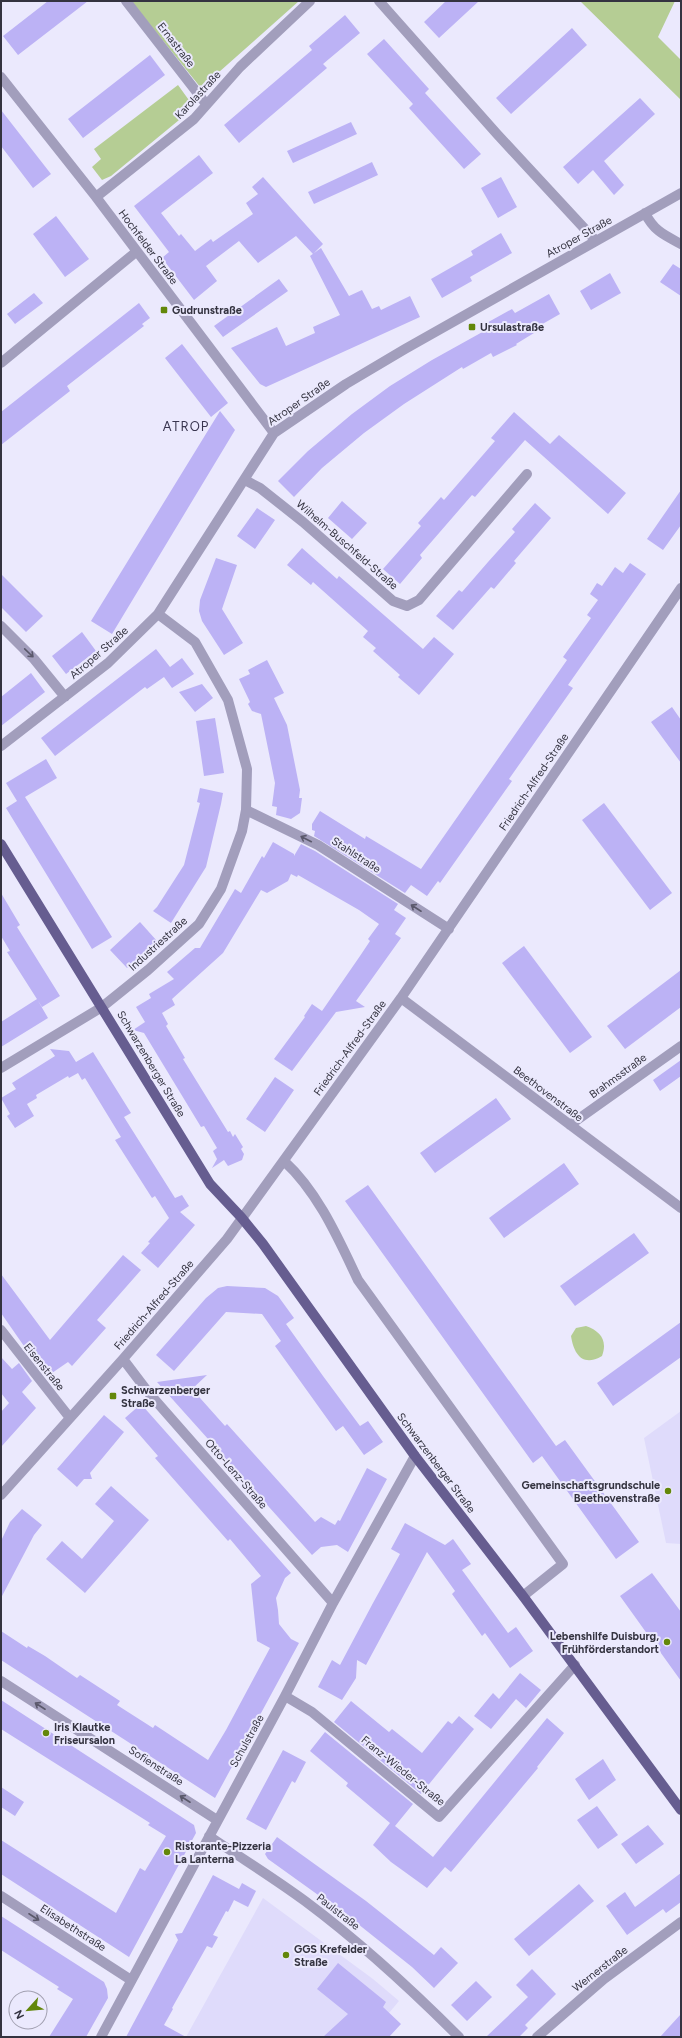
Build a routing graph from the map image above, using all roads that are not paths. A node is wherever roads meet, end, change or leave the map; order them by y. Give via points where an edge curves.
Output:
1 (126, 1) edge
2 (310, 1) edge
3 (379, 1) edge
4 (1, 77) edge
5 (206, 104) junction
6 (681, 194) edge
7 (96, 197) junction
8 (644, 213) junction
9 (596, 242) junction
10 (681, 244) edge
11 (136, 252) junction
12 (1, 363) edge
13 (274, 432) junction
14 (527, 474) dead end
15 (244, 480) junction
16 (681, 588) edge
17 (158, 614) junction
18 (1, 626) edge
19 (65, 697) junction
20 (1, 746) edge
21 (246, 810) junction
22 (1, 844) edge
23 (449, 929) junction
24 (401, 998) junction
25 (102, 1007) junction
26 (681, 1046) edge
27 (1, 1068) edge
28 (570, 1125) junction
29 (284, 1161) junction
30 (681, 1208) edge
31 (241, 1217) junction
32 (1, 1330) edge
33 (123, 1359) junction
34 (70, 1418) junction
35 (415, 1456) junction
36 (1, 1494) edge
37 (523, 1596) junction
38 (332, 1603) junction
39 (575, 1665) junction
40 (1, 1680) edge
41 (285, 1696) junction
42 (681, 1810) edge
43 (218, 1820) junction
44 (209, 1836) junction
45 (1, 1896) edge
46 (681, 1922) edge
47 (132, 1980) junction
48 (102, 2037) edge
49 (459, 2037) edge
50 (537, 2037) edge

1 - 5 street, Ernastraße
2 - 5 street, Karolastraße via 240,67
3 - 9 street
4 - 7 street, Hochfelder Straße
5 - 7 street, Karolastraße via 194,119
6 - 8 street, Atroper Straße
7 - 11 street, Hochfelder Straße
8 - 9 street, Atroper Straße
8 - 10 street via 658,232
9 - 13 street, Atroper Straße via 405,348
11 - 12 street
11 - 13 street, Hochfelder Straße
13 - 15 street, Atroper Straße
14 - 15 street, Wilhelm-Buschfeld-Straße via 419,600 407,606 393,601 303,522 260,488
15 - 17 street, Atroper Straße
16 - 23 street, Friedrich-Alfred-Straße
17 - 19 street, Atroper Straße via 108,663
17 - 21 street, Industriestraße via 195,642 228,700 247,769
18 -> 19 street via 34,659
19 - 20 street, Atroper Straße
23 -> 21 street, Stahlstraße via 318,845
21 - 25 street, Industriestraße via 242,831 221,889 199,924
22 - 25 main road, Schwarzenberger Straße
23 - 24 street, Friedrich-Alfred-Straße
24 - 28 street, Beethovenstraße
24 - 29 street, Friedrich-Alfred-Straße
25 - 27 street, Industriestraße
25 - 31 main road, Schwarzenberger Straße via 210,1184
26 - 28 street, Brahmsstraße
28 - 30 street, Beethovenstraße
29 - 31 street, Friedrich-Alfred-Straße
29 - 37 street via 296,1172 317,1202 358,1280 563,1564
31 - 33 street, Friedrich-Alfred-Straße via 216,1252
31 - 35 main road, Schwarzenberger Straße
32 - 34 street, Eisenstraße
33 - 34 street, Friedrich-Alfred-Straße
33 - 38 street, Otto-Lenz-Straße via 148,1392
34 - 36 street, Friedrich-Alfred-Straße
35 - 37 main road, Schwarzenberger Straße
35 - 38 street, Schulstraße
37 - 39 main road, Schwarzenberger Straße
38 - 41 street, Schulstraße
39 - 41 street, Franz-Wieder-Straße via 440,1817 312,1712
39 - 42 main road, Schwarzenberger Straße
43 -> 40 street, Sofienstraße
41 - 43 street, Schulstraße
43 - 44 street, Schulstraße
44 - 47 street, Schulstraße
44 - 49 street, Paulstraße via 304,1901 356,1941 404,1982
45 -> 47 street, Elisabethstraße
46 - 50 street, Wernerstraße via 604,1979
47 - 48 street, Schulstraße

